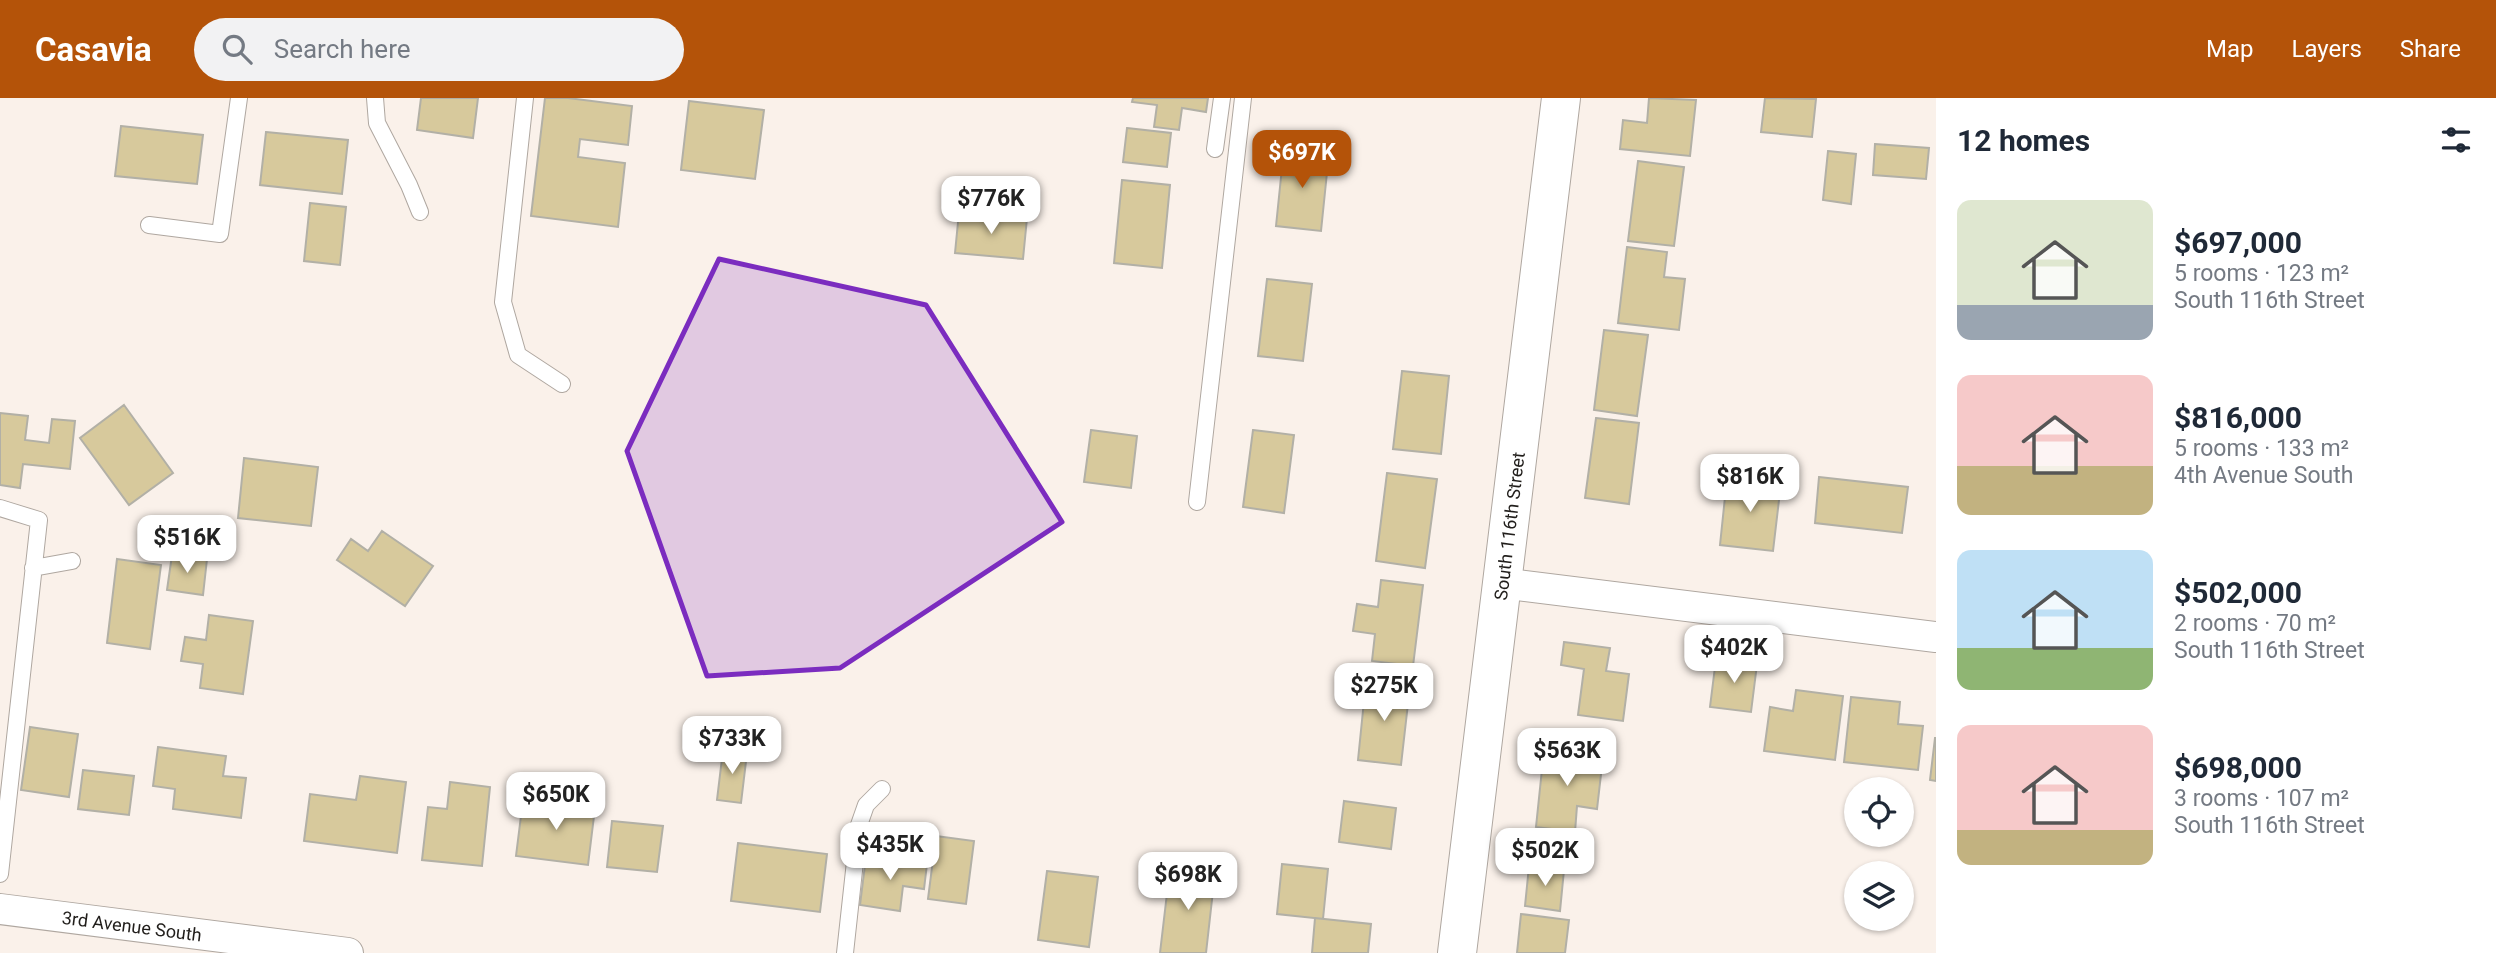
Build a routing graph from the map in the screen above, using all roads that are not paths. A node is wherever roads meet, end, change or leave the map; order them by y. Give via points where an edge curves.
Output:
1 (239, 98) edge
2 (375, 98) edge
3 (524, 98) edge
4 (1222, 98) edge
5 (1243, 98) edge
6 (1561, 98) edge
7 (1216, 149) dead end
8 (420, 212) dead end
9 (149, 225) dead end
10 (562, 384) dead end
11 (1197, 502) dead end
12 (0, 508) edge
13 (72, 561) dead end
14 (33, 568) junction
15 (1501, 583) junction
16 (1936, 637) edge
17 (882, 789) dead end
18 (0, 874) edge
19 (0, 909) edge
20 (348, 953) edge
21 (845, 953) edge
22 (1457, 953) edge

1 - 9 lane via 220,234
2 - 8 lane via 377,123
3 - 10 lane via 503,302 518,355
4 - 7 lane
5 - 11 lane
6 - 15 street, South 116th Street
12 - 14 lane via 39,520
13 - 14 lane
14 - 18 lane
15 - 16 street
15 - 22 street, South 116th Street
17 - 21 lane via 866,805 859,825
19 - 20 street, 3rd Avenue South

